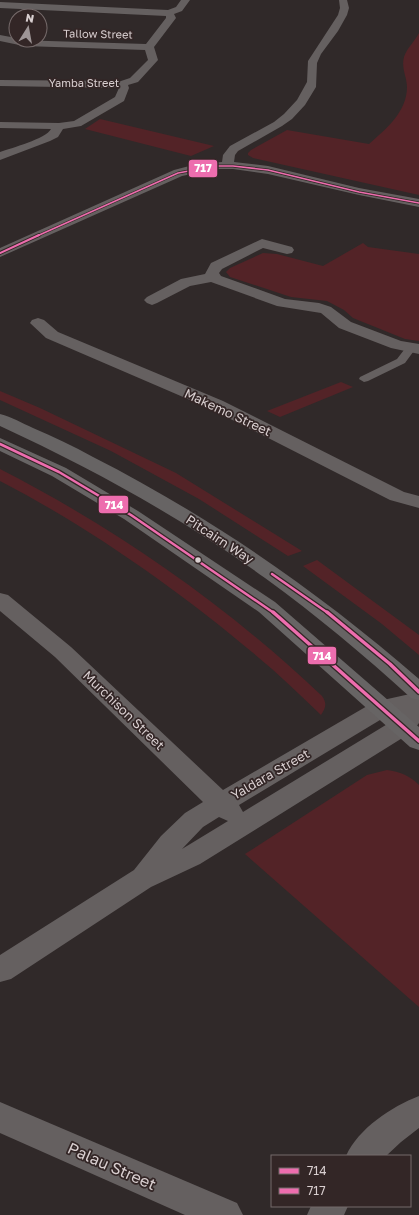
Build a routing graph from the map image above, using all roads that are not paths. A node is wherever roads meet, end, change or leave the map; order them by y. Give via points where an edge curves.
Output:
1 (186, 0) edge
2 (343, 0) edge
3 (6, 3) edge
4 (169, 13) junction
5 (48, 44) edge
6 (149, 46) junction
7 (0, 83) edge
8 (122, 84) junction
9 (0, 125) edge
10 (59, 126) junction
11 (0, 156) edge
12 (228, 164) junction
13 (419, 203) edge
14 (275, 235) dead end
15 (262, 243) junction
16 (287, 250) dead end
17 (0, 253) edge
18 (214, 277) junction
19 (152, 300) dead end
20 (38, 322) dead end
21 (415, 348) edge
22 (364, 379) dead end
23 (0, 419) edge
24 (0, 444) edge
25 (419, 502) edge
26 (0, 600) edge
27 (419, 692) edge
28 (419, 700) edge
29 (383, 708) junction
30 (414, 725) edge
31 (221, 803) junction
32 (243, 824) junction
33 (141, 879) junction
34 (0, 970) edge
35 (419, 1111) edge
36 (0, 1117) edge
37 (364, 1155) edge
38 (225, 1215) edge

1 - 4 street via 179,9
2 - 12 street via 343,14 312,62 312,84 300,102 285,119 236,147 228,156
3 - 4 street
4 - 6 street via 171,18
5 - 6 street, Tallow Street
6 - 8 street, Yamba Street via 153,60 134,80
7 - 8 street, Yamba Street
8 - 10 street via 122,96 117,101 78,124
9 - 10 street
10 - 11 street via 54,135
12 - 13 street via 250,166
12 - 17 street via 198,167 178,173
14 - 15 street
15 - 16 street
15 - 18 street via 216,266 212,271
18 - 19 street via 186,282
18 - 21 street via 282,303 326,310 345,324 389,342
20 - 25 street, Makemo Street via 52,335 217,405 397,496
21 - 22 lane via 401,361
23 - 27 main road, Pitcairn Way via 156,498 220,538 328,613 390,664
24 - 29 main road via 59,472 196,558 266,607
26 - 31 street, Murchison Street via 63,652
28 - 29 street, Yaldara Street
29 - 30 main road
29 - 31 street, Yaldara Street
30 - 32 street, Yaldara Street
31 - 32 street, Murchison Street
31 - 33 street, Yaldara Street via 194,820 171,842
32 - 33 street, Yaldara Street via 190,856
33 - 34 street, Yaldara Street
35 - 37 street via 406,1117 385,1133
36 - 38 street, Palau Street

